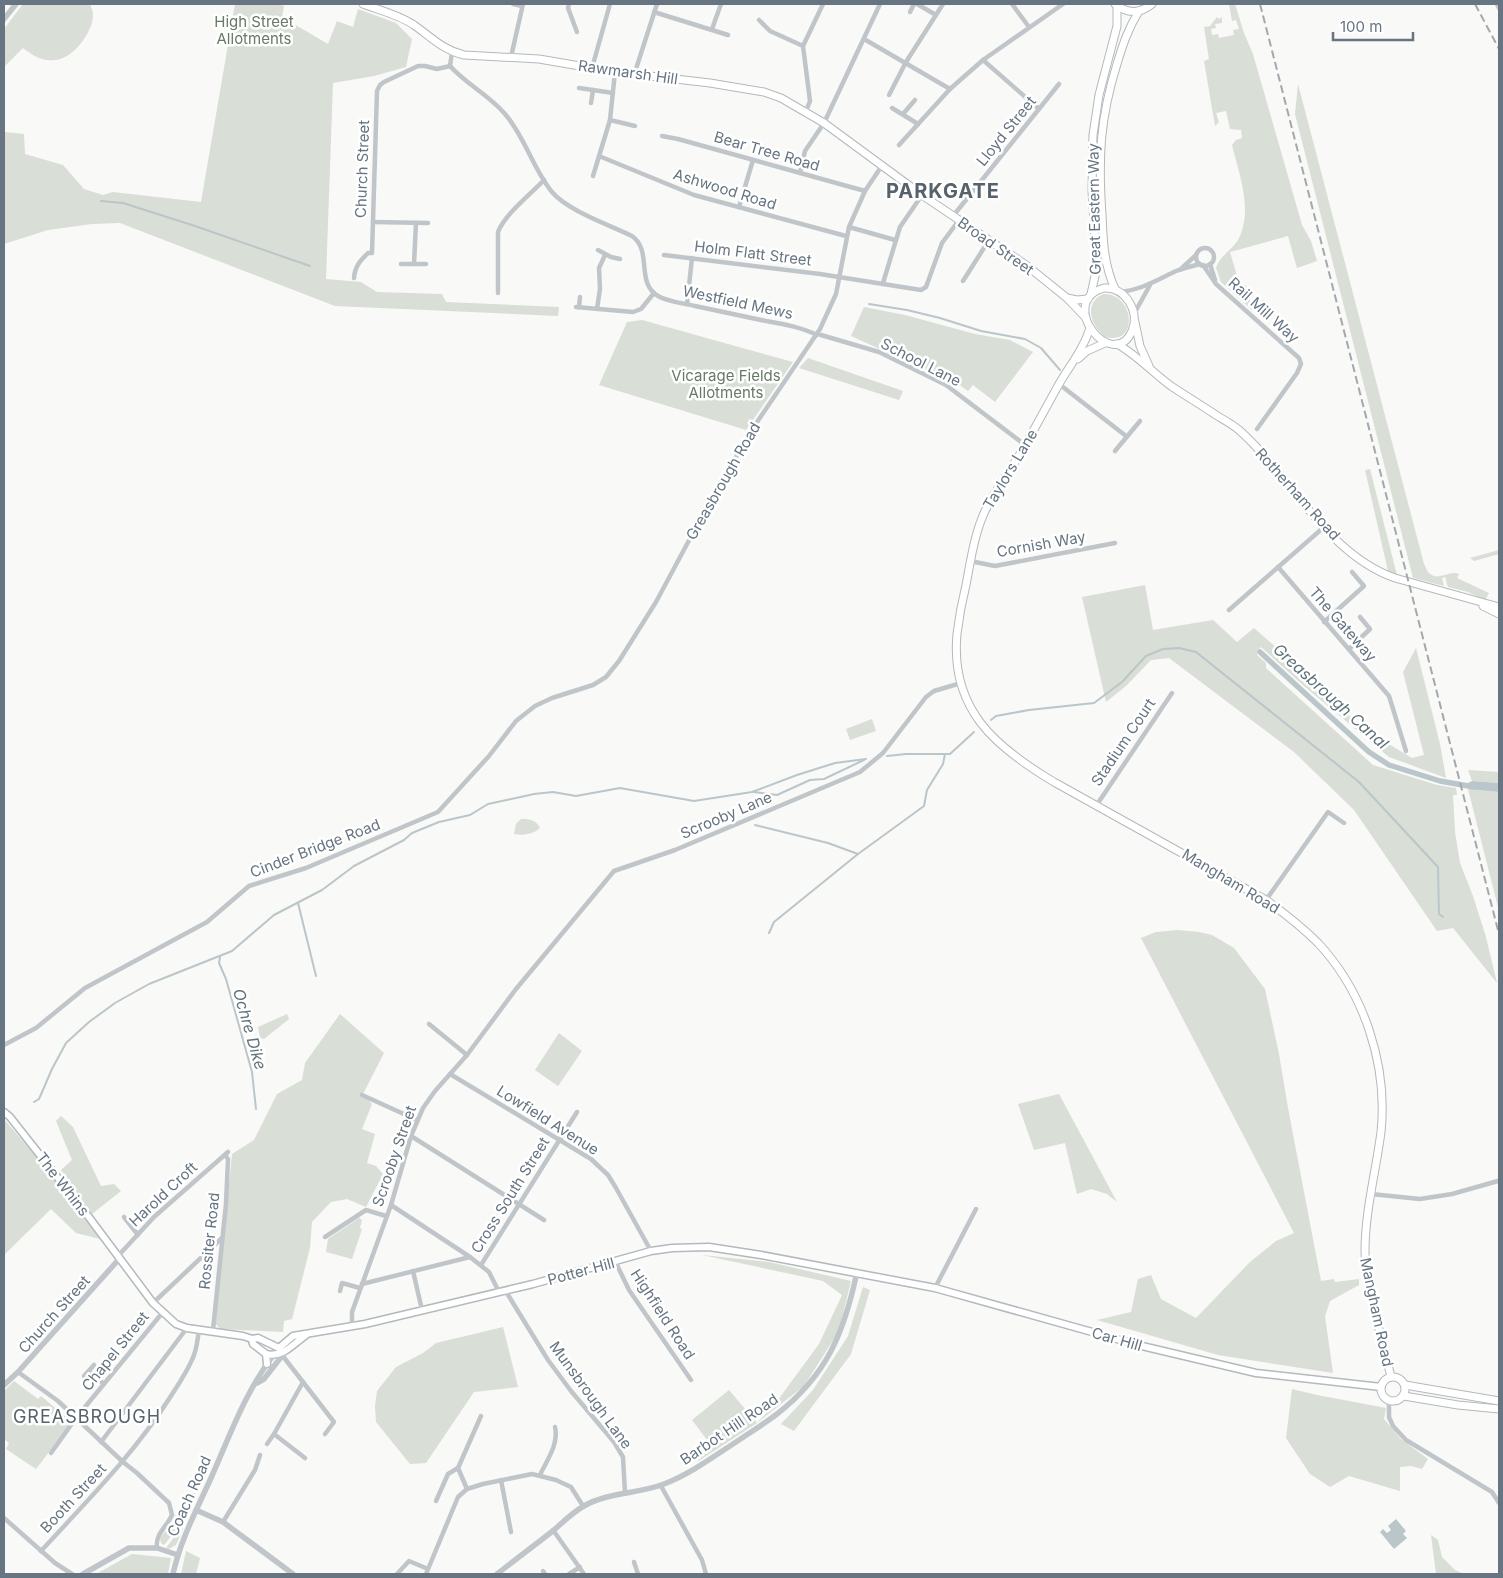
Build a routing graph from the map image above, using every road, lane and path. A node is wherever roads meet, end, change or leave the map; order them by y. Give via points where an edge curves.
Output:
1 (16, 4) edge
2 (363, 4) edge
3 (513, 4) edge
4 (569, 4) edge
5 (610, 4) edge
6 (657, 4) edge
7 (721, 4) edge
8 (823, 4) edge
9 (915, 4) edge
10 (943, 4) edge
11 (1012, 4) edge
12 (1063, 4) edge
13 (1152, 4) edge
14 (1497, 4) edge
15 (522, 5) edge
16 (1116, 5) edge
17 (879, 6) edge
18 (1499, 8) edge
19 (1138, 11) junction
20 (654, 12) junction
21 (910, 12) dead end
22 (936, 15) junction
23 (4, 19) edge
24 (759, 20) dead end
25 (1029, 27) junction
26 (712, 30) junction
27 (576, 32) dead end
28 (728, 35) dead end
29 (864, 39) junction
30 (803, 46) junction
31 (452, 52) junction
32 (511, 57) junction
33 (983, 60) junction
34 (906, 62) junction
35 (450, 66) junction
36 (592, 68) junction
37 (615, 72) junction
38 (634, 74) junction
39 (1059, 84) dead end
40 (579, 88) dead end
41 (950, 89) junction
42 (593, 90) junction
43 (613, 93) junction
44 (889, 95) dead end
45 (915, 100) dead end
46 (591, 103) dead end
47 (892, 108) dead end
48 (1039, 109) junction
49 (803, 110) junction
50 (903, 114) junction
51 (632, 119) dead end
52 (610, 120) junction
53 (824, 123) junction
54 (918, 124) junction
55 (628, 125) junction
56 (635, 126) dead end
57 (662, 136) dead end
58 (899, 145) dead end
59 (599, 156) junction
60 (753, 160) junction
61 (883, 166) junction
62 (800, 173) junction
63 (593, 176) dead end
64 (544, 180) junction
65 (865, 191) junction
66 (922, 195) junction
67 (739, 207) junction
68 (956, 218) junction
69 (372, 222) junction
70 (416, 223) junction
71 (428, 223) dead end
72 (849, 227) junction
73 (846, 236) junction
74 (895, 240) junction
75 (989, 240) junction
76 (598, 250) dead end
77 (605, 254) junction
78 (664, 255) dead end
79 (1196, 256) junction
80 (692, 258) junction
81 (620, 259) dead end
82 (401, 264) dead end
83 (414, 264) junction
84 (426, 264) dead end
85 (1210, 264) junction
86 (1201, 265) junction
87 (1179, 270) junction
88 (839, 276) junction
89 (354, 278) dead end
90 (963, 280) dead end
91 (883, 283) junction
92 (1216, 284) junction
93 (1150, 285) junction
94 (924, 289) joint
95 (1117, 290) junction
96 (498, 293) dead end
97 (654, 293) junction
98 (1090, 296) junction
99 (580, 297) dead end
100 (1067, 298) junction
101 (688, 304) junction
102 (597, 309) junction
103 (1135, 317) junction
104 (1086, 318) junction
105 (1090, 328) junction
106 (819, 335) junction
107 (1106, 343) junction
108 (1117, 344) junction
109 (1075, 360) junction
110 (1150, 369) junction
111 (1059, 384) junction
112 (1140, 421) dead end
113 (1257, 430) dead end
114 (1126, 436) junction
115 (1025, 445) junction
116 (1115, 452) dead end
117 (1324, 526) junction
118 (1115, 543) dead end
119 (970, 560) junction
120 (1278, 567) junction
121 (1352, 572) dead end
122 (1457, 594) junction
123 (1499, 607) edge
124 (1229, 610) dead end
125 (1499, 614) edge
126 (960, 615) joint
127 (1360, 616) dead end
128 (1324, 622) junction
129 (1348, 650) junction
130 (619, 662) joint
131 (961, 683) junction
132 (1172, 693) dead end
133 (1406, 751) dead end
134 (1096, 806) junction
135 (1344, 823) dead end
136 (1266, 900) junction
137 (516, 989) joint
138 (429, 1024) dead end
139 (4, 1045) edge
140 (467, 1055) junction
141 (450, 1074) junction
142 (362, 1095) dead end
143 (4, 1112) edge
144 (578, 1112) dead end
145 (417, 1120) junction
146 (411, 1136) junction
147 (560, 1140) junction
148 (226, 1153) joint
149 (1498, 1182) dead end
150 (1371, 1194) junction
151 (391, 1204) junction
152 (520, 1204) junction
153 (976, 1209) dead end
154 (386, 1216) junction
155 (124, 1217) dead end
156 (544, 1220) dead end
157 (138, 1235) junction
158 (325, 1237) dead end
159 (222, 1238) junction
160 (651, 1251) junction
161 (470, 1256) junction
162 (119, 1257) junction
163 (615, 1261) junction
164 (480, 1265) junction
165 (413, 1271) junction
166 (857, 1272) junction
167 (361, 1286) junction
168 (935, 1288) junction
169 (340, 1291) dead end
170 (502, 1291) junction
171 (154, 1303) junction
172 (422, 1310) junction
173 (163, 1312) junction
174 (352, 1326) junction
175 (186, 1328) junction
176 (199, 1329) junction
177 (212, 1330) junction
178 (252, 1339) junction
179 (277, 1354) junction
180 (94, 1364) dead end
181 (267, 1364) joint
182 (89, 1370) junction
183 (18, 1372) junction
184 (84, 1376) dead end
185 (1391, 1377) junction
186 (691, 1380) dead end
187 (303, 1382) junction
188 (257, 1383) junction
189 (104, 1384) junction
190 (4, 1385) edge
191 (1405, 1385) junction
192 (1381, 1387) junction
193 (1404, 1396) junction
194 (1389, 1401) junction
195 (1499, 1401) edge
196 (1499, 1409) edge
197 (481, 1416) dead end
198 (76, 1418) junction
199 (555, 1427) dead end
200 (274, 1434) junction
201 (325, 1434) dead end
202 (101, 1442) junction
203 (267, 1444) dead end
204 (51, 1453) dead end
205 (260, 1455) dead end
206 (305, 1458) dead end
207 (123, 1462) junction
208 (458, 1468) junction
209 (540, 1476) junction
210 (501, 1480) junction
211 (661, 1486) junction
212 (467, 1489) junction
213 (625, 1493) junction
214 (436, 1501) dead end
215 (1499, 1503) edge
216 (583, 1506) junction
217 (196, 1510) junction
218 (4, 1518) edge
219 (223, 1522) junction
220 (554, 1530) junction
221 (511, 1532) dead end
222 (157, 1548) junction
223 (41, 1551) junction
224 (178, 1554) junction
225 (634, 1562) dead end
226 (580, 1567) junction
227 (427, 1572) edge
228 (72, 1574) edge
229 (83, 1574) edge
230 (172, 1574) edge
231 (293, 1574) edge
232 (397, 1574) edge
233 (497, 1574) edge
234 (569, 1574) edge
235 (584, 1574) edge
236 (638, 1574) edge
237 (706, 1574) edge

1 - 23 street
2 - 31 main road via 412,24 439,46
3 - 15 street
4 - 27 street
5 - 36 street
6 - 20 street
7 - 26 street
8 - 30 street
9 - 21 street
9 - 22 street
10 - 22 street
11 - 25 street
12 - 25 street
13 - 19 main road
14 - 18 street
15 - 32 street
16 - 19 main road via 1124,10
16 - 98 main road, Great Eastern Way via 1117,26 1099,95 1093,135 1092,191 1097,267
17 - 29 street
19 - 95 main road, Great Eastern Way via 1127,30 1108,93 1101,134 1104,253 1109,277
20 - 26 street
20 - 38 street
22 - 34 street
24 - 30 street via 770,31
25 - 33 street
26 - 28 street
29 - 34 street
29 - 53 street
30 - 49 street via 810,101
31 - 32 main road, Rawmarsh Hill
31 - 35 street
32 - 36 main road, Rawmarsh Hill
33 - 41 street
33 - 48 street
34 - 41 street
34 - 44 street
35 - 64 street via 505,114
35 - 69 street, Church Street via 438,69 418,66 380,85 377,91
36 - 37 main road, Rawmarsh Hill
37 - 38 main road, Rawmarsh Hill
37 - 43 street
38 - 49 main road, Rawmarsh Hill via 764,92
39 - 48 street, Lloyd Street
40 - 42 street
41 - 54 street
42 - 43 street
42 - 46 street
43 - 52 street
45 - 50 street
47 - 50 street
48 - 68 street, Lloyd Street
49 - 53 main road, Broad Street
50 - 54 street
51 - 55 street
52 - 55 street
52 - 59 street
53 - 61 main road, Broad Street
53 - 62 street via 807,148
54 - 58 street
55 - 56 street
57 - 60 street, Bear Tree Road
59 - 63 street
59 - 67 street, Ashwood Road via 679,190
60 - 62 street, Bear Tree Road
60 - 67 street
61 - 65 street, Greasbrough Road
61 - 66 main road, Broad Street
62 - 65 street, Bear Tree Road
64 - 96 street via 500,227
64 - 97 street via 560,201 638,241 646,280
65 - 72 street, Greasbrough Road
66 - 68 main road, Broad Street
66 - 74 street
67 - 73 street, Ashwood Road
68 - 75 main road, Broad Street
68 - 94 street, Lloyd Street
69 - 70 street
69 - 89 street, Church Street via 372,253 359,262
70 - 71 street
70 - 83 street
72 - 73 street, Greasbrough Road
72 - 74 street
73 - 88 street, Greasbrough Road
74 - 91 street
75 - 90 street
75 - 100 main road, Broad Street
76 - 77 street
77 - 81 street
77 - 102 street via 599,268
78 - 80 street, Holm Flatt Street
79 - 85 street via 1201,249 1209,249 1214,256
79 - 86 street
79 - 87 street
80 - 88 street, Holm Flatt Street
80 - 101 street
82 - 83 street
83 - 84 street
85 - 86 street
85 - 92 street, Rail Mill Way
86 - 87 street
86 - 92 street, Rail Mill Way
87 - 93 street
88 - 91 street, Holm Flatt Street
88 - 106 street, Greasbrough Road via 832,305
91 - 94 street, Holm Flatt Street
92 - 113 street, Rail Mill Way via 1299,358 1301,364
93 - 95 street via 1132,291
93 - 103 street
95 - 98 main road via 1104,288
95 - 103 main road via 1127,299
97 - 101 street, Westfield Mews via 661,298
97 - 102 street via 638,311 626,313
98 - 100 main road via 1077,300
98 - 104 main road
99 - 102 street via 578,307
100 - 104 main road, Broad Street
101 - 106 street, Westfield Mews
103 - 108 main road via 1130,335
103 - 110 main road, Rotherham Road via 1140,346
104 - 105 main road
105 - 107 main road
105 - 109 main road, Taylors Lane
106 - 115 street, School Lane via 879,352 946,385
106 - 130 street, Greasbrough Road via 751,431
107 - 108 main road
107 - 109 main road, Taylors Lane
108 - 110 main road, Rotherham Road
109 - 111 main road, Taylors Lane
110 - 117 main road, Rotherham Road via 1238,429
111 - 114 street
111 - 115 main road, Taylors Lane
112 - 114 street
114 - 116 street
115 - 119 main road, Taylors Lane via 988,505
117 - 120 street
117 - 122 main road, Rotherham Road via 1352,553 1381,572
118 - 119 street, Cornish Way via 996,566
119 - 126 main road, Taylors Lane
120 - 124 street
120 - 128 street, The Gateway
121 - 128 street via 1364,586
122 - 123 main road, Rotherham Road
122 - 125 main road, Rotherham Road
126 - 131 main road, Mangham Road via 957,657
127 - 129 street via 1370,629
128 - 129 street, The Gateway
129 - 133 street, The Gateway via 1389,696
130 - 139 street, Cinder Bridge Road via 606,677 593,685 552,698 516,721 438,812 306,868 249,886 206,922 85,988 36,1028
131 - 134 main road, Mangham Road via 969,705 994,739 1030,768
131 - 137 street, Scrooby Lane via 934,691 926,697 887,748 860,772 675,850 614,871
132 - 134 street, Stadium Court
134 - 136 main road, Mangham Road
135 - 136 street via 1328,812
136 - 150 main road, Mangham Road via 1302,928 1334,963 1357,1000 1372,1036 1380,1076 1382,1112
137 - 140 street, Scrooby Street
138 - 140 street
140 - 141 street, Scrooby Street
141 - 145 street, Scrooby Street via 429,1098
141 - 147 street, Lowfield Avenue
142 - 145 street
143 - 162 main road, The Whins
144 - 147 street, Cross South Street
145 - 146 street, Scrooby Street
146 - 151 street, Scrooby Street
146 - 152 street
147 - 152 street, Cross South Street
147 - 160 street, Lowfield Avenue via 591,1159 608,1175
148 - 157 street, Harold Croft
148 - 159 street, Rossiter Road
149 - 150 street via 1420,1199
150 - 185 main road, Mangham Road via 1364,1252 1366,1273
151 - 154 street, Scrooby Street
151 - 161 street, Munsbrough Lane
152 - 156 street
152 - 164 street, Cross South Street
153 - 168 street
154 - 158 street via 366,1210
154 - 167 street, Scrooby Street
155 - 157 street
157 - 162 street, Harold Croft
159 - 171 street
159 - 177 street, Rossiter Road
160 - 163 main road, Potter Hill
160 - 166 main road, Potter Hill via 709,1248
161 - 164 street, Munsbrough Lane
161 - 165 street
162 - 171 main road, The Whins
162 - 183 street, Church Street
163 - 170 main road, Potter Hill
163 - 186 street, Highfield Road via 629,1290
164 - 170 street, Munsbrough Lane via 490,1272
165 - 167 street
165 - 172 street
166 - 168 main road, Car Hill
166 - 211 street, Barbot Hill Road via 842,1330 808,1386 774,1416 708,1461
167 - 169 street via 342,1283
167 - 174 street, Scrooby Street via 352,1312
168 - 192 main road, Car Hill via 1208,1363 1256,1373
170 - 172 main road, Potter Hill
170 - 213 street, Munsbrough Lane via 575,1397 614,1442 623,1457
171 - 173 main road, The Whins
172 - 174 main road, Potter Hill
173 - 175 main road, The Whins
173 - 189 street, Chapel Street
174 - 179 main road, Potter Hill via 294,1336
175 - 176 main road
175 - 202 street
176 - 177 main road
176 - 207 street, Booth Street via 194,1355 184,1375
177 - 178 main road
178 - 179 main road via 258,1338
178 - 179 main road via 253,1344
179 - 181 main road
179 - 187 street
179 - 188 street, Coach Road via 264,1379
180 - 182 street
181 - 188 street, Coach Road
182 - 184 street
182 - 189 street
183 - 190 street, Church Street
183 - 198 street
185 - 191 main road via 1399,1378
185 - 192 main road via 1384,1380
187 - 200 street
187 - 201 street via 334,1422
188 - 217 street, Coach Road via 239,1413
189 - 198 street, Chapel Street
191 - 193 main road
191 - 195 main road
192 - 194 main road via 1381,1394
193 - 194 main road via 1397,1401
193 - 196 main road
194 - 215 street via 1389,1417 1406,1440 1492,1492
197 - 208 street
198 - 202 street
198 - 204 street, Chapel Street
199 - 209 street via 555,1444
200 - 203 street
200 - 206 street
202 - 207 street
205 - 219 street
207 - 222 street via 169,1503 172,1516 159,1533
207 - 223 street, Booth Street
208 - 212 street
208 - 214 street via 448,1474
209 - 210 street via 532,1474
209 - 216 street via 571,1487
210 - 212 street
210 - 221 street
211 - 213 street, Barbot Hill Road
211 - 237 street via 702,1560
212 - 227 street via 458,1498
213 - 216 street, Barbot Hill Road
216 - 220 street, Barbot Hill Road
217 - 219 street
217 - 224 street, Coach Road
218 - 223 street
219 - 231 street
220 - 226 street
220 - 233 street, Barbot Hill Road
222 - 224 street, Coach Road
222 - 229 street, Coach Road via 129,1548
223 - 228 street
224 - 230 street
225 - 236 street
226 - 234 street
226 - 235 street
227 - 232 street via 409,1561

